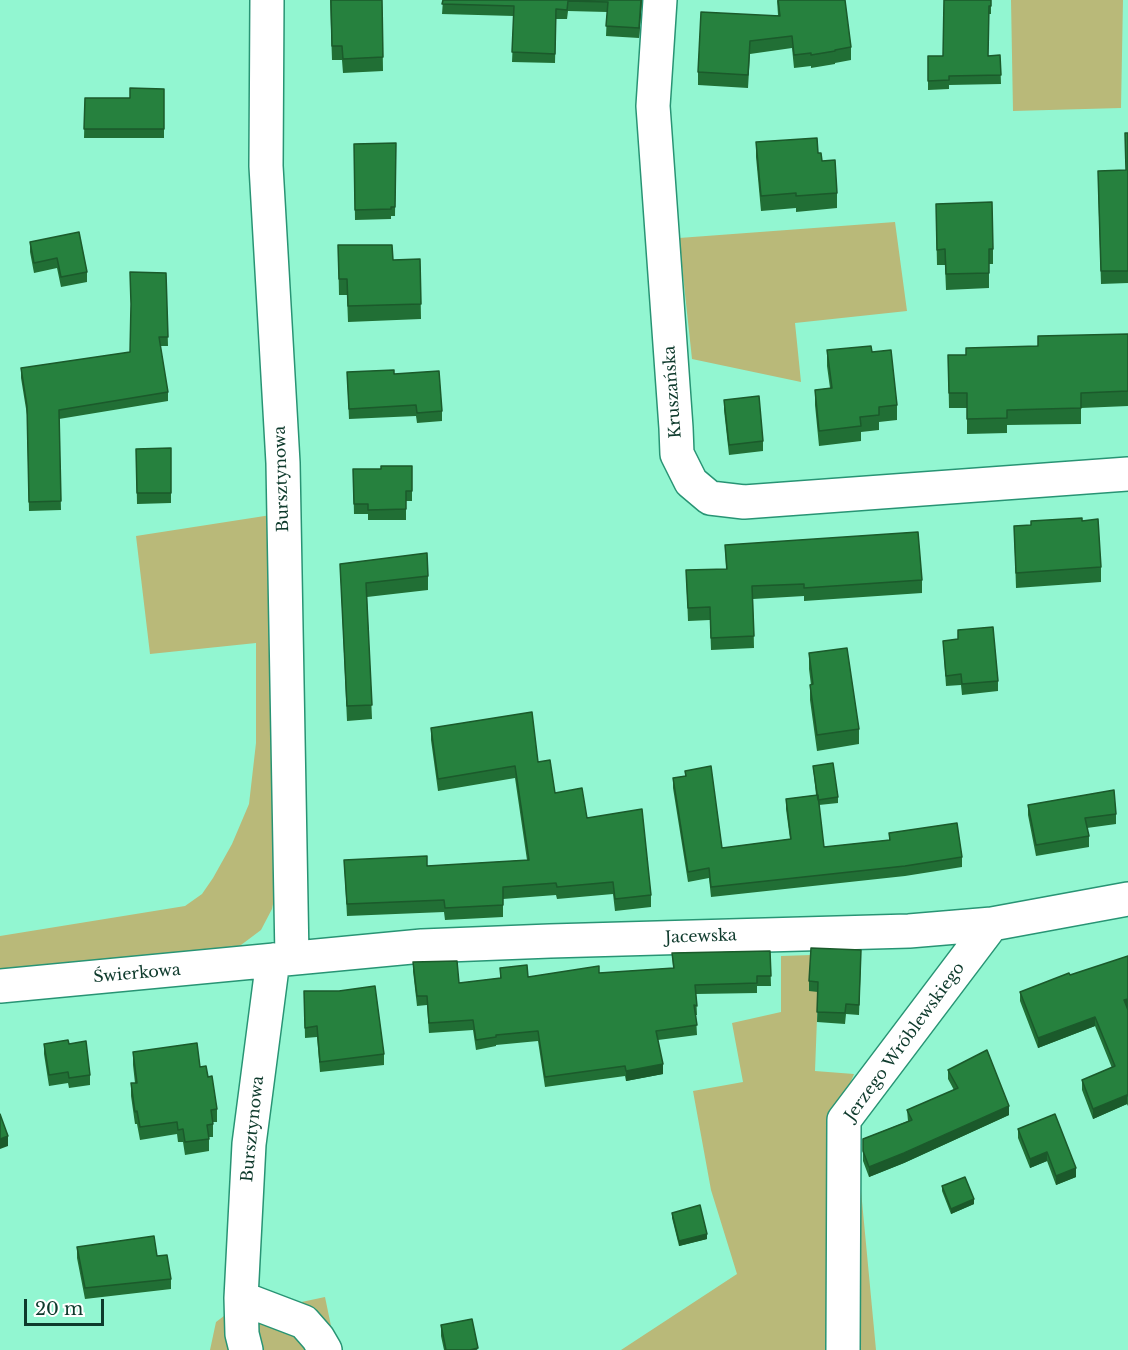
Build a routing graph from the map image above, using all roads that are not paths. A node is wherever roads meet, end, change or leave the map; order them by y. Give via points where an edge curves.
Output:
1 (267, 0) edge
2 (660, 0) edge
3 (1128, 474) edge
4 (1128, 899) edge
5 (992, 924) junction
6 (283, 959) junction
7 (0, 986) edge
8 (241, 1298) junction
9 (246, 1350) edge
10 (325, 1350) edge
11 (843, 1350) edge

1 - 6 street, Bursztynowa via 266,166 283,462
2 - 3 street, Kruszańska via 653,106 676,454 691,482 710,498 744,502
4 - 5 street, Jacewska
5 - 6 street, Jacewska via 909,931 422,946
5 - 11 street, Jerzego Wróblewskiego via 844,1120
6 - 7 street, Świerkowa
6 - 8 street, Bursztynowa via 249,1144
8 - 9 street, Bursztynowa
8 - 10 street via 304,1322

